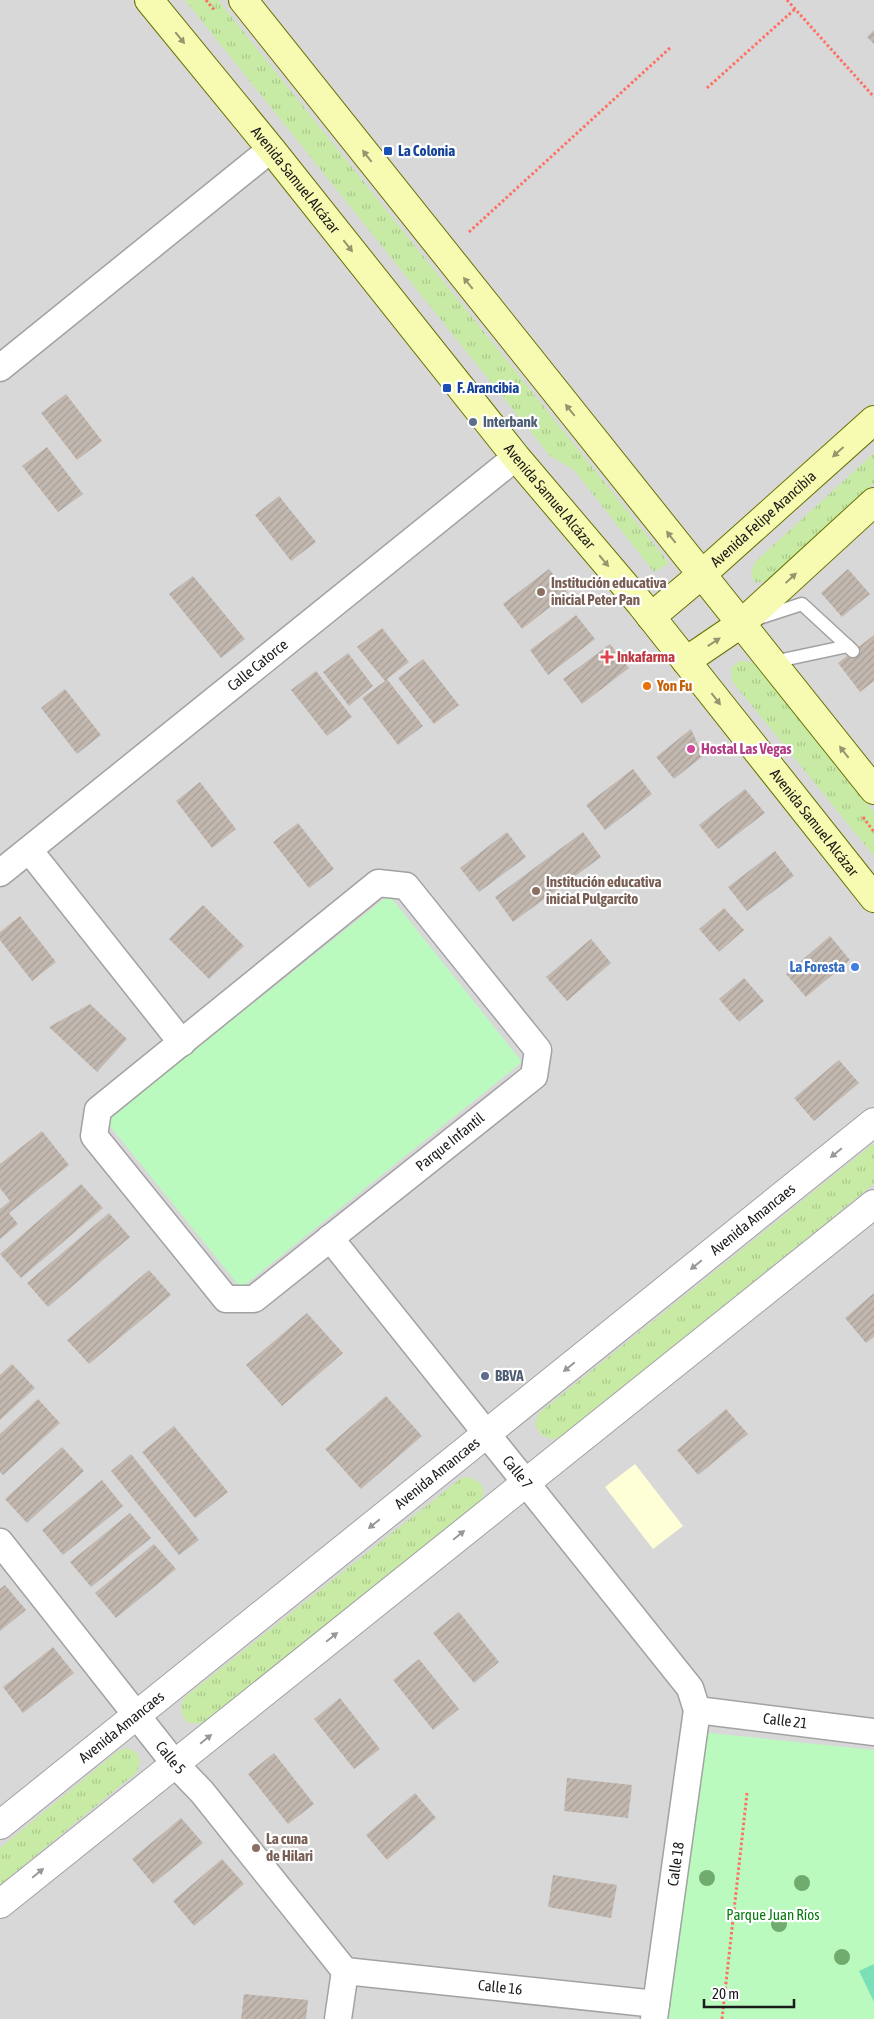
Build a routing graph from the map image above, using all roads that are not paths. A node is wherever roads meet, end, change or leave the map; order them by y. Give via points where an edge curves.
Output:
1 (149, 0) edge
2 (243, 0) edge
3 (271, 149) junction
4 (0, 368) edge
5 (874, 420) edge
6 (516, 457) junction
7 (874, 502) edge
8 (702, 575) junction
9 (651, 617) junction
10 (742, 623) junction
11 (686, 661) junction
12 (773, 662) junction
13 (874, 790) edge
14 (29, 850) junction
15 (0, 873) edge
16 (874, 898) edge
17 (182, 1042) junction
18 (874, 1122) edge
19 (869, 1213) edge
20 (330, 1238) junction
21 (486, 1433) junction
22 (525, 1482) junction
23 (0, 1542) edge
24 (697, 1710) junction
25 (137, 1715) junction
26 (874, 1732) edge
27 (174, 1764) junction
28 (0, 1825) edge
29 (0, 1904) edge
30 (345, 1971) junction
31 (655, 2011) edge
32 (338, 2019) edge

1 -> 3 main road, Avenida Samuel Alcázar
8 -> 2 main road
3 - 4 street
3 -> 6 main road, Avenida Samuel Alcázar
5 -> 8 main road, Avenida Felipe Arancibia
6 -> 9 main road, Avenida Samuel Alcázar
6 - 14 street, Calle Catorce
10 -> 7 main road
8 - 9 main road, Avenida Felipe Arancibia
8 - 10 main road
9 - 11 main road, Avenida Samuel Alcázar
11 -> 10 main road
10 - 12 main road
10 - 12 lane via 802,604 850,649
11 -> 16 main road, Avenida Samuel Alcázar
13 -> 12 main road
14 - 15 street, Calle Catorce
14 - 17 street
17 - 20 street, Parque Infantil via 98,1110 94,1136 226,1299 254,1299
17 - 20 street, Parque Infantil via 378,884 406,886 538,1050 534,1076
18 -> 21 street, Avenida Amancaes
19 - 22 street
20 - 21 street, Calle 7
21 - 22 street, Calle 7
21 -> 25 street, Avenida Amancaes
22 - 24 street, Calle 7 via 690,1688
27 -> 22 street
23 - 25 street, Calle 5
24 - 26 street, Calle 21
24 - 31 street, Calle 18
25 - 27 street, Calle 5
25 - 28 street, Avenida Amancaes
29 -> 27 street
27 - 30 street, Calle 5 via 202,1792
30 - 31 street, Calle 16
30 - 32 street

